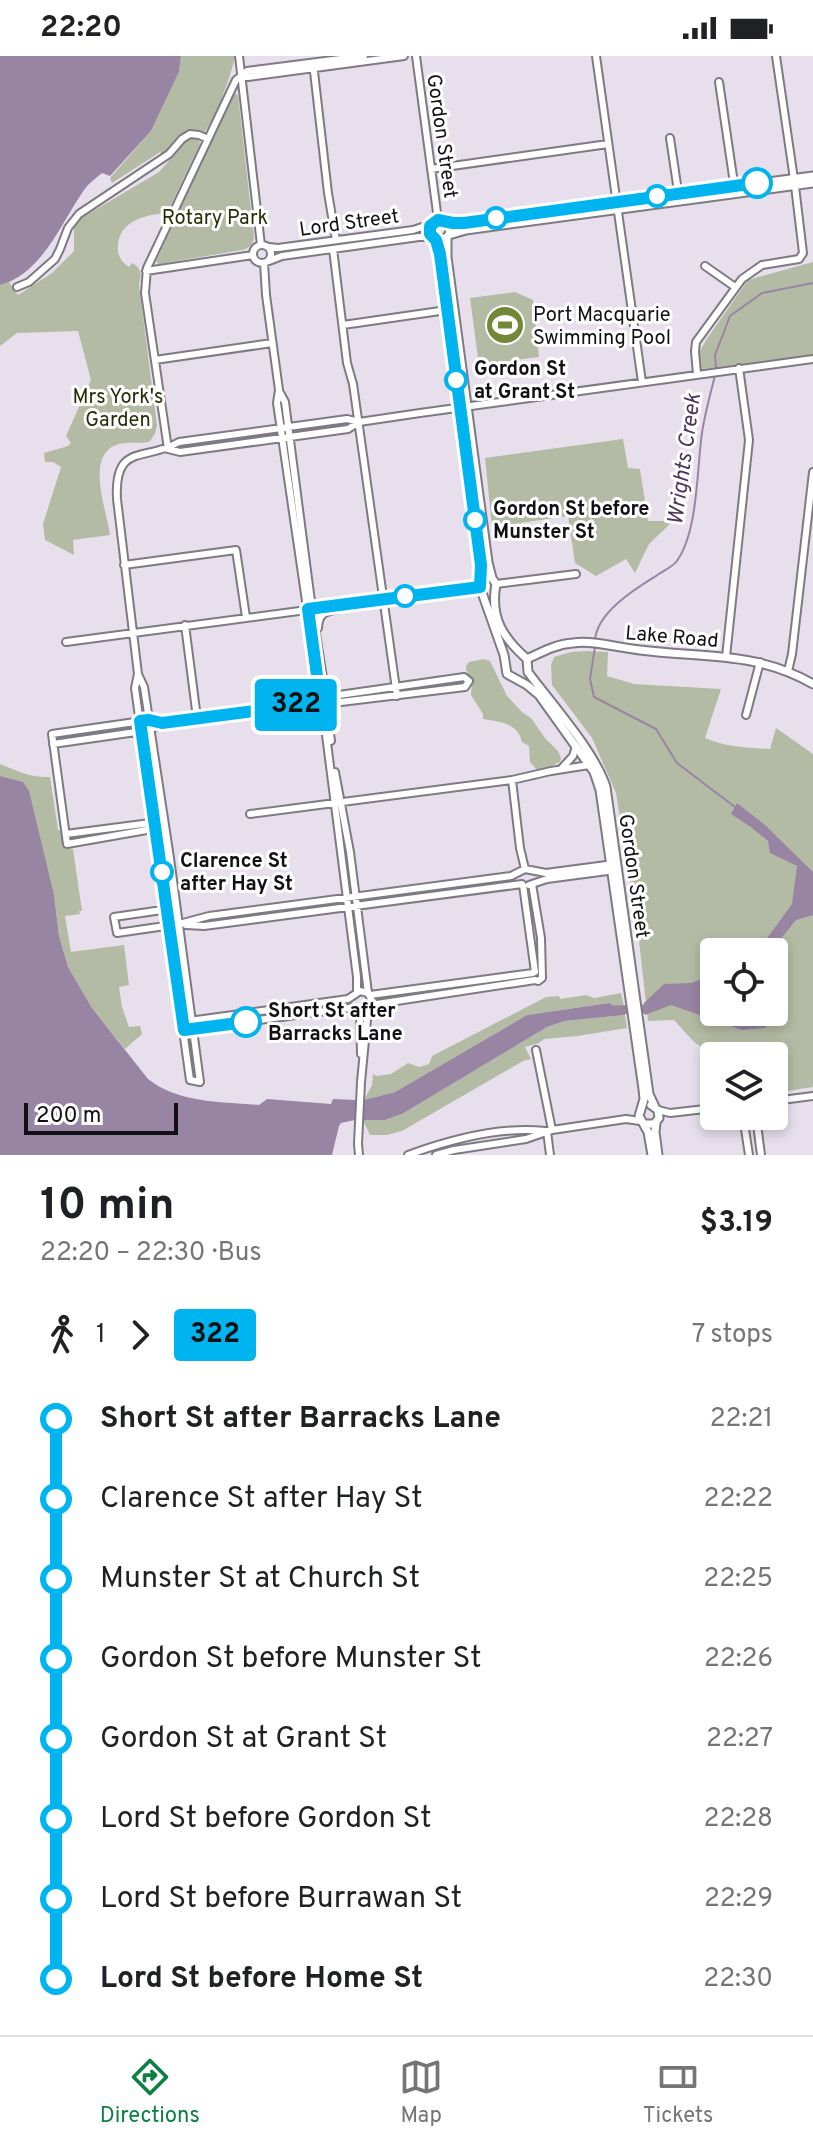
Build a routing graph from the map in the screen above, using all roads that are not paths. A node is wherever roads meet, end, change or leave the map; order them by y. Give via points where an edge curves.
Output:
1 (239, 56) edge
2 (364, 56) edge
3 (404, 56) edge
4 (416, 56) edge
5 (596, 56) edge
6 (776, 56) edge
7 (313, 66) junction
8 (241, 76) junction
9 (719, 82) dead end
10 (670, 138) dead end
11 (208, 139) junction
12 (608, 144) junction
13 (431, 169) junction
14 (813, 176) edge
15 (794, 182) junction
16 (813, 183) edge
17 (735, 190) junction
18 (679, 198) junction
19 (617, 206) junction
20 (438, 222) junction
21 (448, 236) junction
22 (434, 238) junction
23 (336, 240) junction
24 (265, 246) junction
25 (333, 249) junction
26 (253, 255) junction
27 (266, 262) junction
28 (705, 266) dead end
29 (146, 271) junction
30 (17, 287) dead end
31 (735, 287) junction
32 (447, 310) junction
33 (343, 325) junction
34 (272, 343) junction
35 (813, 359) edge
36 (155, 360) junction
37 (739, 368) junction
38 (697, 374) junction
39 (642, 382) junction
40 (464, 407) junction
41 (359, 422) junction
42 (285, 428) junction
43 (286, 438) junction
44 (168, 449) junction
45 (813, 472) edge
46 (124, 565) junction
47 (576, 574) dead end
48 (494, 585) junction
49 (481, 586) junction
50 (383, 599) junction
51 (350, 604) junction
52 (310, 609) junction
53 (246, 617) junction
54 (185, 625) junction
55 (133, 633) junction
56 (317, 636) junction
57 (66, 642) dead end
58 (524, 657) junction
59 (726, 657) junction
60 (760, 662) junction
61 (504, 665) junction
62 (788, 671) junction
63 (528, 672) junction
64 (138, 674) junction
65 (518, 679) junction
66 (813, 684) edge
67 (395, 686) junction
68 (328, 694) junction
69 (318, 695) junction
70 (397, 696) junction
71 (318, 706) junction
72 (331, 706) junction
73 (746, 715) dead end
74 (197, 718) junction
75 (149, 720) junction
76 (140, 721) junction
77 (162, 723) junction
78 (150, 730) junction
79 (141, 731) junction
80 (53, 744) junction
81 (576, 746) junction
82 (589, 765) junction
83 (561, 769) junction
84 (512, 780) junction
85 (338, 802) junction
86 (250, 814) dead end
87 (155, 822) junction
88 (164, 823) junction
89 (156, 830) junction
90 (66, 834) junction
91 (614, 867) junction
92 (526, 870) junction
93 (352, 871) junction
94 (343, 872) junction
95 (533, 883) junction
96 (522, 884) junction
97 (174, 892) junction
98 (165, 893) junction
99 (379, 893) junction
100 (356, 896) junction
101 (346, 897) junction
102 (322, 900) junction
103 (380, 902) junction
104 (357, 905) junction
105 (347, 907) junction
106 (176, 908) junction
107 (167, 909) junction
108 (323, 910) junction
109 (209, 916) junction
110 (179, 924) junction
111 (169, 926) junction
112 (210, 926) junction
113 (182, 947) junction
114 (172, 948) junction
115 (536, 975) junction
116 (401, 991) junction
117 (355, 994) junction
118 (369, 994) junction
119 (402, 1000) junction
120 (190, 1006) junction
121 (181, 1007) junction
122 (369, 1008) junction
123 (358, 1010) junction
124 (635, 1016) junction
125 (213, 1018) junction
126 (192, 1025) junction
127 (183, 1026) junction
128 (214, 1027) junction
129 (536, 1050) dead end
130 (361, 1073) junction
131 (813, 1096) edge
132 (788, 1099) edge
133 (656, 1108) junction
134 (700, 1110) edge
135 (640, 1111) junction
136 (670, 1113) junction
137 (626, 1119) junction
138 (657, 1121) junction
139 (641, 1122) junction
140 (550, 1130) junction
141 (745, 1130) edge
142 (758, 1130) edge
143 (453, 1140) junction
144 (443, 1143) junction
145 (455, 1153) edge
146 (445, 1154) edge
147 (357, 1155) edge
148 (408, 1155) edge
149 (436, 1155) edge
150 (550, 1155) edge
151 (655, 1155) edge
152 (749, 1155) edge
153 (761, 1155) edge

1 - 8 street
2 - 7 street
3 - 7 street
4 - 13 street, Gordon Street
5 - 12 street
6 - 15 street
7 - 8 street
7 - 23 street
8 - 11 street
8 - 24 street
9 - 17 street
10 - 18 street
11 - 29 street
11 - 30 street via 190,134 79,214 55,259
12 - 13 street
12 - 19 street
13 - 20 street, Gordon Street
14 - 15 main road, Lord Street
15 - 16 main road, Lord Street
15 - 17 main road, Lord Street
15 - 31 street via 803,253 799,259 762,265
17 - 18 main road, Lord Street
18 - 19 main road, Lord Street
19 - 20 main road, Lord Street
19 - 21 main road, Lord Street
19 - 39 street
20 - 21 main road via 449,226
20 - 22 main road via 430,229
20 - 23 street, Lord Street
21 - 22 main road
21 - 40 main road
22 - 25 street, Lord Street
22 - 32 main road
23 - 24 street, Lord Street
24 - 26 street via 256,247
24 - 27 street via 272,255
25 - 27 street, Lord Street
25 - 33 street
26 - 27 street
26 - 29 street
27 - 34 street
28 - 31 street
29 - 36 street
31 - 38 street via 696,342
32 - 33 street
32 - 40 main road
33 - 41 street
34 - 36 street
34 - 42 street
35 - 37 street
36 - 44 street
37 - 38 street
37 - 59 street via 749,440
38 - 39 street
39 - 40 street
40 - 41 street
40 - 48 main road
40 - 49 main road
41 - 42 street
41 - 43 street via 348,429
41 - 50 street
42 - 43 street
42 - 44 street via 179,442
43 - 44 street via 180,452
43 - 52 street
44 - 46 street via 137,455 120,469
45 - 62 street
46 - 53 street via 236,550
46 - 55 street
47 - 48 street
48 - 49 main road via 488,594
48 - 49 main road via 486,577
48 - 58 main road via 501,630
49 - 50 street
49 - 61 main road
50 - 51 street
50 - 67 street
51 - 52 street
51 - 56 street via 322,613
52 - 53 street
52 - 56 street
52 - 69 street
53 - 54 street
54 - 55 street
54 - 74 street
55 - 57 street
55 - 64 street
56 - 68 street
58 - 59 main road, Lake Road via 586,643
58 - 61 main road via 511,655
58 - 63 main road
59 - 60 main road, Lake Road
60 - 62 main road, Lake Road
60 - 73 street
61 - 65 main road via 507,674
62 - 66 main road, Lake Road
63 - 65 main road
63 - 91 main road, Gordon Street via 603,778
64 - 75 street
64 - 76 street
65 - 81 main road, Gordon Street via 539,695
67 - 68 street
67 - 70 street
67 - 70 street via 464,677 469,681 465,687
68 - 69 street
68 - 72 street
69 - 71 street
70 - 72 street
71 - 72 street
71 - 74 street
71 - 85 street
72 - 85 street
74 - 77 street
75 - 76 street
75 - 77 street
75 - 78 street
76 - 79 street
76 - 80 street via 52,734
77 - 78 street
78 - 79 street
78 - 88 street
79 - 80 street
79 - 87 street
80 - 90 street
81 - 82 main road, Gordon Street
81 - 83 street
82 - 83 street
82 - 91 main road, Gordon Street via 600,790
83 - 84 street
84 - 85 street
84 - 92 street
85 - 86 street
85 - 93 street
85 - 94 street
87 - 88 street
87 - 89 street
87 - 90 street
88 - 89 street
88 - 97 street
89 - 90 street via 67,844
89 - 98 street
91 - 92 street
91 - 95 street
91 - 124 main road, Gordon Street
92 - 95 street via 536,875
92 - 96 street via 519,879
92 - 99 street
93 - 94 street via 349,876
93 - 100 street
94 - 101 street
95 - 96 street
95 - 115 street via 541,938
96 - 103 street
96 - 115 street
97 - 98 street
97 - 106 street
98 - 107 street
99 - 100 street
99 - 103 street
100 - 101 street
100 - 104 street
101 - 102 street
101 - 105 street
102 - 108 street
102 - 109 street
103 - 104 street
104 - 105 street
104 - 118 street
105 - 108 street
105 - 117 street
106 - 107 street
106 - 110 street
107 - 111 street
107 - 111 street via 114,917 117,933
108 - 112 street
109 - 110 street
109 - 112 street
110 - 111 street
110 - 112 street
110 - 113 street
111 - 114 street
113 - 114 street
113 - 120 street
114 - 121 street
115 - 116 street
115 - 119 street
116 - 118 street
116 - 119 street
117 - 118 street
117 - 123 street via 352,1003
117 - 125 street
118 - 122 street
119 - 122 street
120 - 121 street
120 - 126 street
121 - 127 street
122 - 123 street
122 - 130 street
123 - 128 street
123 - 130 street
124 - 133 main road, Gordon Street
124 - 135 main road, Gordon Street
125 - 126 street
125 - 128 street
126 - 127 street
126 - 127 street via 200,1082 190,1080
126 - 128 street
129 - 140 street
130 - 147 street
131 - 132 street
133 - 135 main road via 647,1105
133 - 136 street
133 - 138 main road
134 - 136 street
135 - 137 street
135 - 139 main road
136 - 138 street
137 - 139 street
137 - 140 street
138 - 139 main road via 650,1126
138 - 151 main road
139 - 151 main road
140 - 143 street
140 - 145 street
140 - 150 street
141 - 152 street
142 - 153 street
143 - 144 street
143 - 145 street
144 - 146 street
144 - 148 street
145 - 146 street
146 - 149 street

